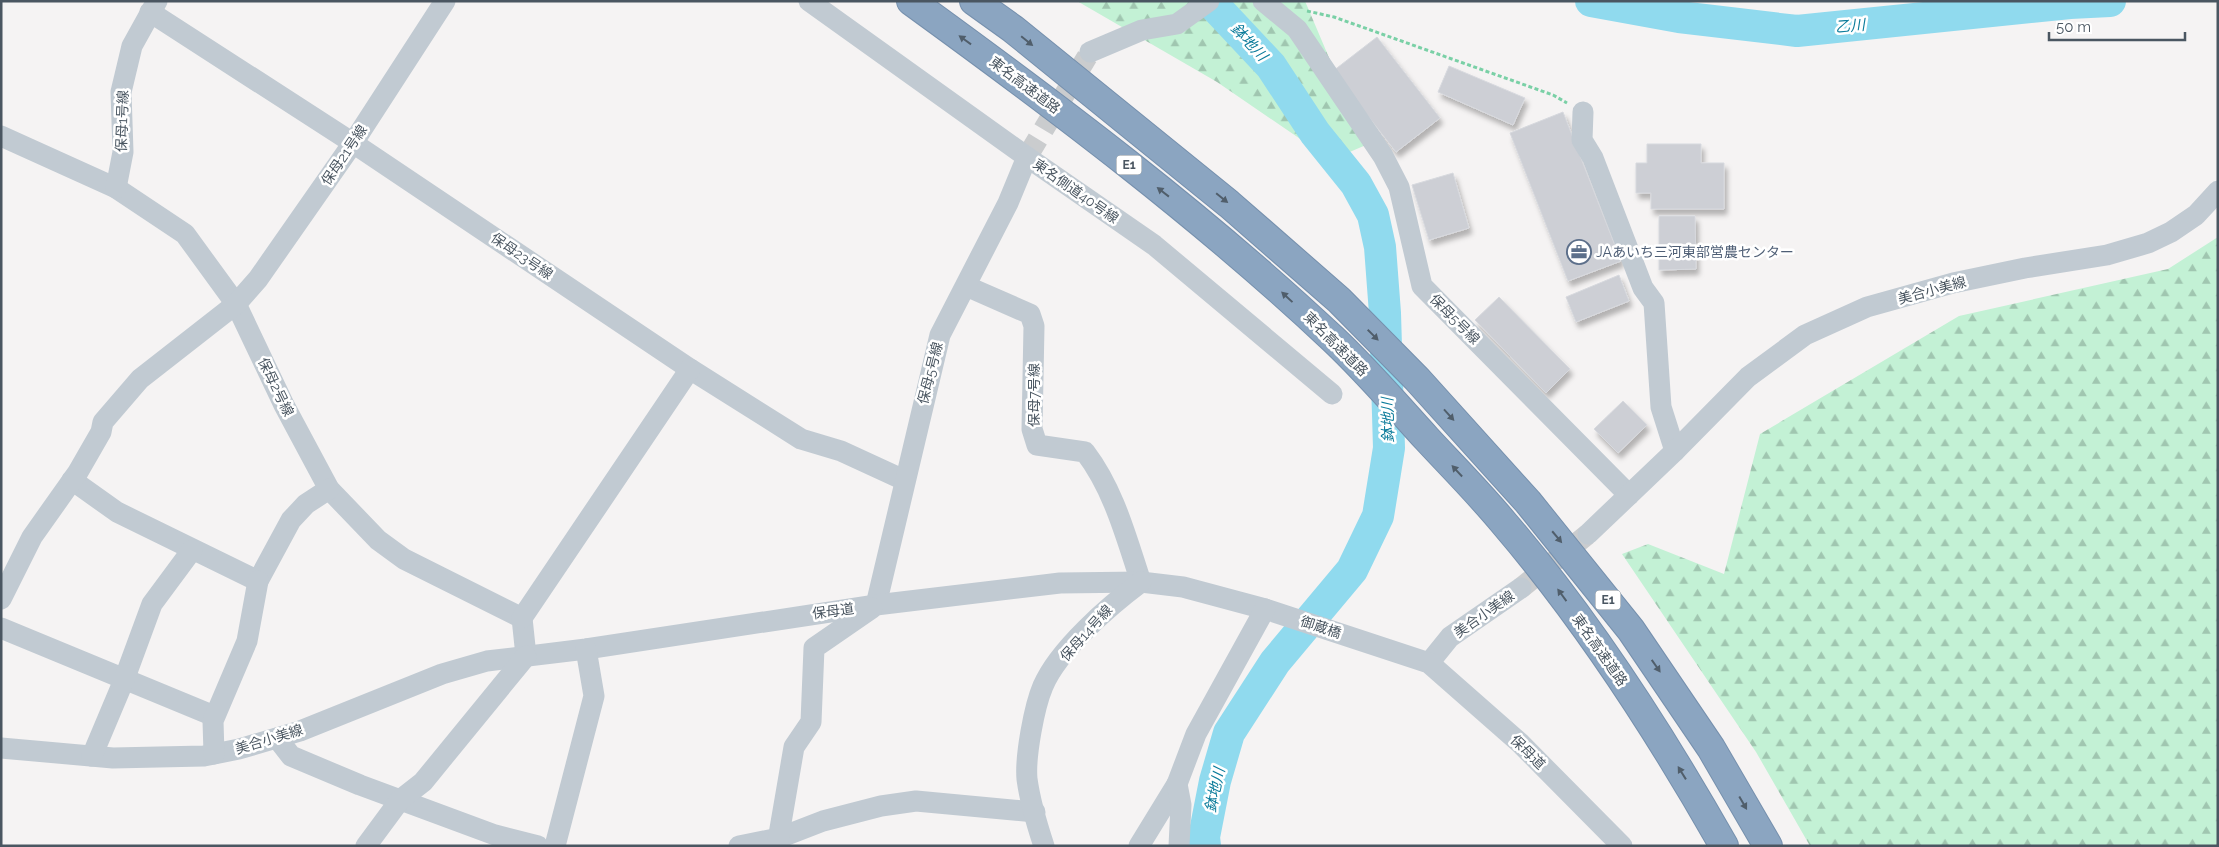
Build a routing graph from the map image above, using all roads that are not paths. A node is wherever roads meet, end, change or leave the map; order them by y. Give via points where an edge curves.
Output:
1 (445, 1) edge
2 (809, 1) edge
3 (911, 1) edge
4 (974, 1) edge
5 (1209, 1) edge
6 (1266, 4) edge
7 (154, 6) edge
8 (1090, 52) tunnel mouth
9 (1583, 112) road end
10 (1, 136) edge
11 (353, 143) junction
12 (1027, 157) junction
13 (116, 188) junction
14 (2218, 191) edge
15 (966, 286) junction
16 (236, 304) junction
17 (690, 369) junction
18 (1332, 394) dead end
19 (1675, 451) junction
20 (72, 480) junction
21 (904, 480) junction
22 (329, 489) junction
23 (1630, 494) junction
24 (1588, 534) tunnel mouth
25 (192, 550) junction
26 (258, 581) junction
27 (1141, 582) junction
28 (1521, 588) tunnel mouth
29 (1, 598) edge
30 (876, 605) junction
31 (1275, 612) junction
32 (522, 618) junction
33 (1, 628) edge
34 (586, 649) junction
35 (526, 656) junction
36 (1430, 663) junction
37 (124, 680) junction
38 (214, 716) junction
39 (277, 738) junction
40 (1, 748) edge
41 (214, 754) junction
42 (92, 756) junction
43 (1177, 784) junction
44 (400, 800) junction
45 (1035, 812) junction
46 (1612, 841) edge
47 (778, 842) edge
48 (366, 846) edge
49 (538, 846) edge
50 (555, 846) edge
51 (739, 846) edge
52 (1044, 846) edge
53 (1139, 846) edge
54 (1179, 846) edge
55 (1724, 846) edge
56 (1768, 846) edge

1 - 11 street, 保母21号線
2 - 12 street, 東名側道40号線
55 -> 3 highway, 東名高速道路 / E1 via 1658,734 1556,588 1504,522 1336,342 1188,211
4 -> 56 highway, E1 via 1229,204 1339,300 1417,379 1528,502 1632,630 1711,748
5 - 8 street via 1177,24 1142,30
6 - 23 street, 保母5号線 via 1297,29 1383,156 1399,187 1422,286
7 - 11 street, 保母23号線
7 - 13 street, 保母1号線 via 132,46 121,92 123,152
9 - 19 street via 1582,140 1593,158 1643,288 1654,304 1661,408
10 - 13 street, 保母2号線
11 - 16 street, 保母21号線 via 258,279
11 - 17 street, 保母23号線
12 - 15 street, 保母5号線 via 1008,204
12 - 18 street, 東名側道40号線 via 1154,245
13 - 16 street, 保母2号線 via 185,234
14 - 19 street, 美合小美線 via 2196,216 2148,243 2107,255 1953,283 1867,307 1806,335 1748,377
15 - 21 street, 保母5号線 via 940,334
15 - 27 street, 保母7号線 via 1030,314 1034,326 1032,429 1037,445 1085,452 1096,466 1120,520
16 - 20 street, 保母21号線 via 140,378 103,422 101,432
16 - 22 street, 保母2号線
17 - 21 street, 保母23号線 via 801,439 840,451
17 - 32 street
19 - 23 street, 美合小美線
20 - 25 street via 117,512
20 - 29 street, 保母21号線 via 32,537
21 - 30 street, 保母5号線
22 - 26 street via 306,504 291,520
22 - 32 street, 保母2号線 via 378,540 404,559
23 - 24 street, 美合小美線
25 - 26 street
25 - 37 street via 152,604
26 - 38 street via 247,641
27 - 30 street, 保母道 via 1060,583
27 - 31 street, 御蔵橋 via 1182,587
27 - 45 street, 保母14号線 via 1108,607 1067,650 1043,686 1032,723 1027,779
28 - 36 street, 美合小美線 via 1450,637
30 - 34 street, 保母道
30 - 47 street via 814,648 811,722 794,747
31 - 36 street, 御蔵橋
31 - 43 street via 1196,734
32 - 35 street
33 - 37 street
34 - 35 street, 保母道
34 - 50 street via 594,696
35 - 39 street, 美合小美線 via 487,661 442,674
35 - 44 street via 423,782
36 - 46 street, 保母道 via 1520,743
37 - 38 street
37 - 42 street
38 - 41 street
39 - 41 street, 美合小美線
39 - 44 street via 291,756
40 - 42 street, 美合小美線
41 - 42 street, 美合小美線 via 158,758
43 - 53 street
43 - 54 street via 1181,805
44 - 48 street
44 - 49 street via 495,835
45 - 47 street via 916,801 823,821
45 - 52 street, 保母14号線
47 - 51 street

